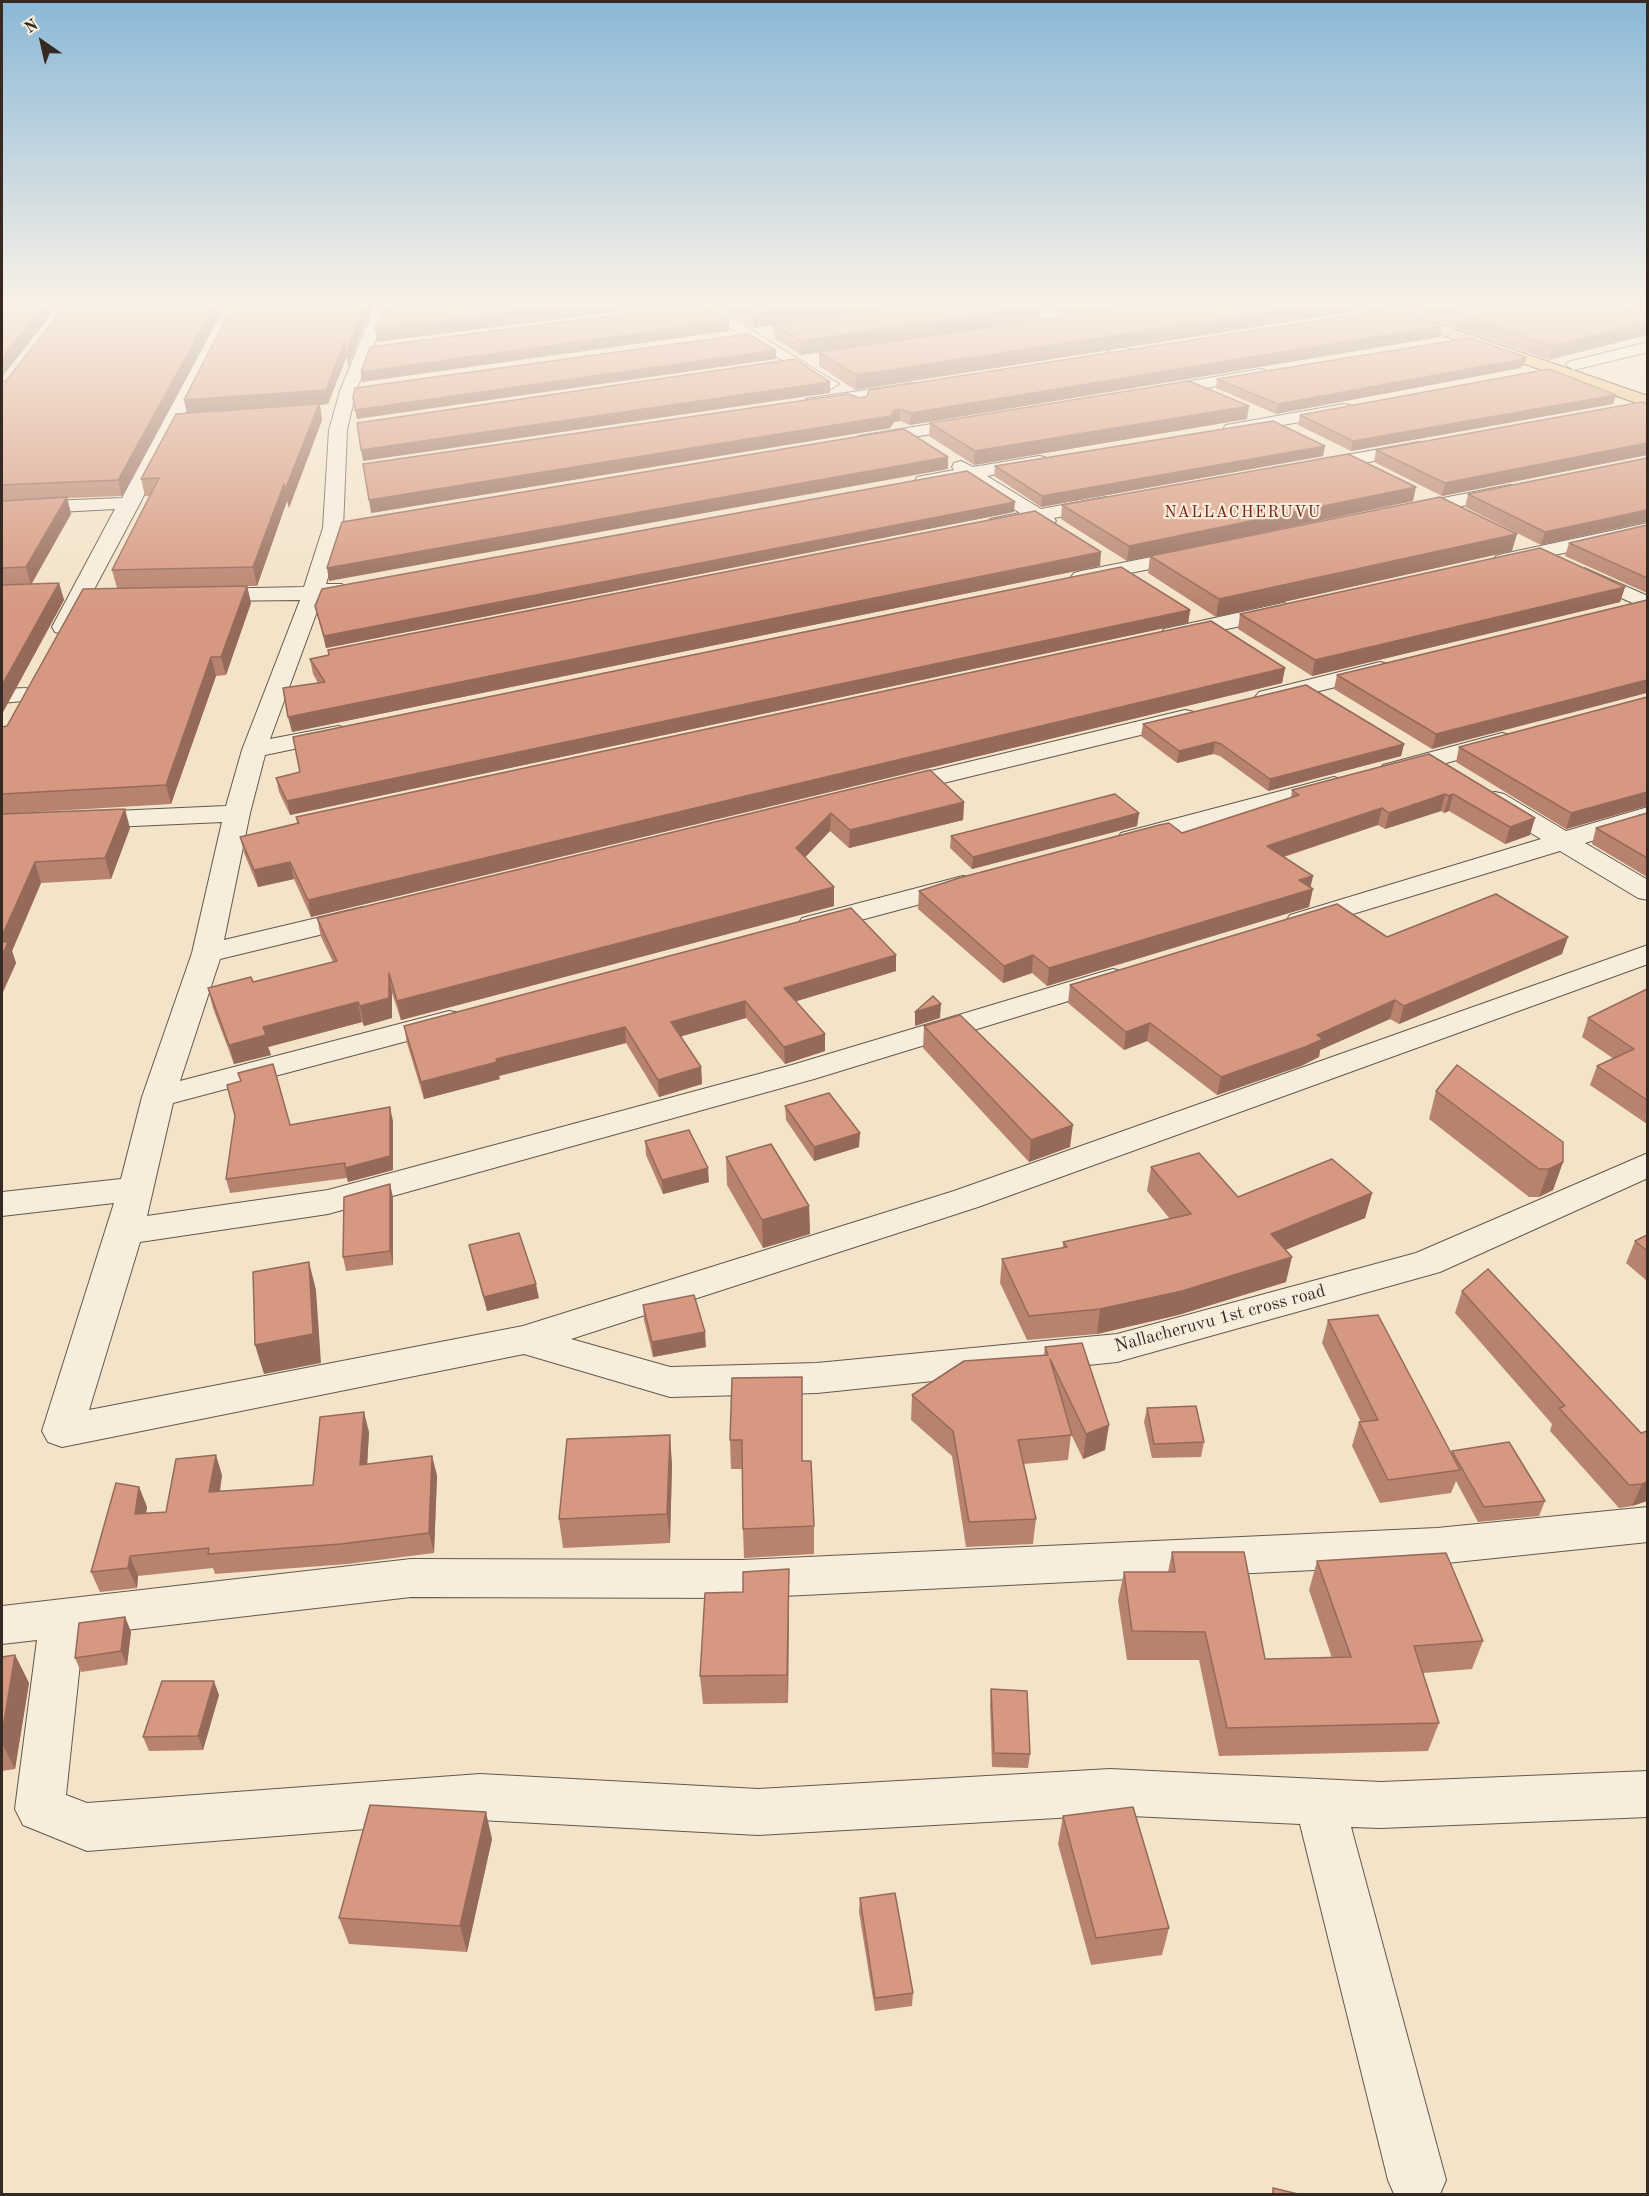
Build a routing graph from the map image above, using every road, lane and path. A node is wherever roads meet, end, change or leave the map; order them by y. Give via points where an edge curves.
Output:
1 (181, 403) edge
2 (348, 403) edge
3 (810, 403) edge
4 (862, 403) edge
5 (1645, 403) edge
6 (1368, 404) edge
7 (793, 406) edge
8 (1243, 408) edge
9 (1613, 411) edge
10 (991, 419) edge
11 (194, 422) edge
12 (1274, 422) junction
13 (171, 423) junction
14 (1216, 431) edge
15 (908, 433) junction
16 (1303, 436) edge
17 (849, 443) edge
18 (1442, 443) edge
19 (1322, 446) edge
20 (1052, 459) edge
21 (1350, 460) junction
22 (1292, 470) edge
23 (969, 472) junction
24 (1381, 475) edge
25 (911, 483) edge
26 (1535, 485) edge
27 (1412, 489) edge
28 (1131, 499) edge
29 (130, 503) junction
30 (1442, 504) junction
31 (2, 509) edge
32 (1038, 515) junction
33 (1463, 515) edge
34 (1385, 516) edge
35 (979, 527) edge
36 (1647, 529) edge
37 (1066, 533) edge
38 (1516, 542) edge
39 (1093, 551) edge
40 (1212, 551) edge
41 (1538, 552) junction
42 (1480, 566) edge
43 (1121, 569) junction
44 (1062, 581) edge
45 (348, 586) edge
46 (1148, 586) edge
47 (313, 593) junction
48 (184, 596) edge
49 (1647, 604) edge
50 (1306, 605) edge
51 (1186, 609) edge
52 (1613, 612) edge
53 (1223, 632) junction
54 (1151, 639) edge
55 (52, 647) edge
56 (1399, 665) edge
57 (1239, 704) edge
58 (1204, 712) edge
59 (360, 728) edge
60 (1533, 732) edge
61 (254, 750) junction
62 (1480, 791) edge
63 (868, 793) edge
64 (1647, 815) edge
65 (2, 824) edge
66 (241, 828) junction
67 (1562, 841) junction
68 (1106, 846) edge
69 (990, 876) edge
70 (1647, 892) edge
71 (381, 911) edge
72 (1268, 931) edge
73 (782, 932) edge
74 (207, 953) junction
75 (1647, 954) edge
76 (1143, 969) edge
77 (470, 1014) edge
78 (158, 1097) junction
79 (1647, 1164) edge
80 (136, 1189) junction
81 (2, 1204) edge
82 (125, 1232) junction
83 (524, 1340) junction
84 (1647, 1524) edge
85 (62, 1618) junction
86 (2, 1625) edge
87 (1647, 1794) edge
88 (1319, 1801) junction
89 (1417, 2180) dead end

1 - 13 street
2 - 47 street via 339,527
3 - 7 street
4 - 15 street
5 - 9 street
6 - 12 street
8 - 12 street
10 - 15 street
11 - 13 street
12 - 14 street
12 - 16 street
13 - 29 street
15 - 17 street
15 - 23 street
18 - 21 street
19 - 21 street
20 - 23 street
21 - 22 street
21 - 24 street
23 - 25 street
23 - 32 street
26 - 30 street
27 - 30 street
28 - 32 street
29 - 31 street
29 - 55 street
30 - 33 street
30 - 34 street
32 - 35 street
32 - 37 street
36 - 41 street
38 - 41 street
39 - 43 street
40 - 43 street
41 - 42 street
41 - 49 street
43 - 44 street
43 - 46 street
45 - 47 street
47 - 48 street
47 - 61 street via 298,662
49 - 52 street
50 - 53 street
51 - 53 street
53 - 54 street
56 - 57 street
58 - 63 street
59 - 61 street
60 - 68 street
61 - 66 street
62 - 67 street
64 - 67 street
65 - 66 street
66 - 74 street
67 - 70 street
67 - 72 street
69 - 73 street
71 - 74 street
74 - 78 street
75 - 83 street via 966,1199
76 - 82 street via 803,1072 328,1202
77 - 78 street
78 - 80 street
79 - 83 street, Nallacheruvu 1st cross road via 1427,1263 1117,1348 817,1378 670,1382
80 - 81 street
80 - 82 street
82 - 83 street via 62,1431
84 - 85 street via 1437,1546 742,1579 411,1578
85 - 86 street
85 - 88 street via 40,1809 87,1827 480,1797 758,1812 1110,1792
87 - 88 street via 1381,1805
88 - 89 street

